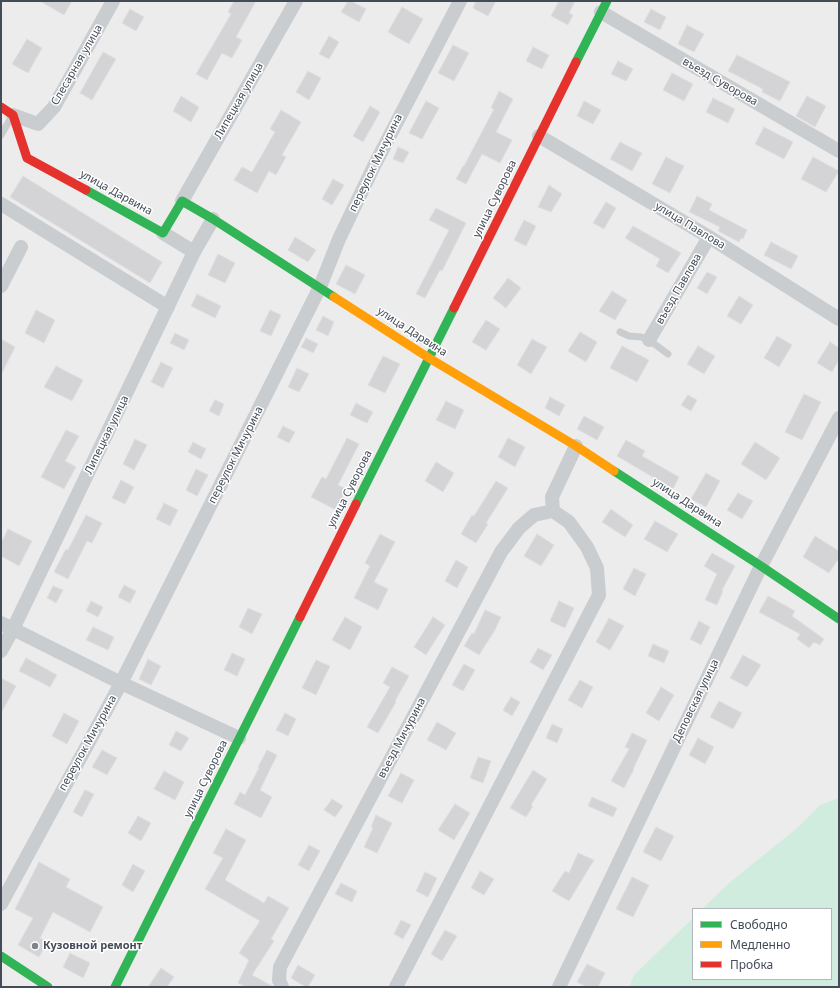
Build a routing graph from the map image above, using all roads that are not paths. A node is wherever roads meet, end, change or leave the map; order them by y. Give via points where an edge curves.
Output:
1 (113, 1) edge
2 (296, 1) edge
3 (460, 1) edge
4 (604, 7) edge
5 (7, 111) edge
6 (1, 135) edge
7 (540, 136) junction
8 (839, 151) edge
9 (182, 201) junction
10 (1, 204) edge
11 (213, 219) junction
12 (163, 233) junction
13 (710, 237) junction
14 (21, 247) dead end
15 (194, 252) junction
16 (1, 286) edge
17 (320, 287) junction
18 (168, 307) junction
19 (839, 319) edge
20 (620, 332) dead end
21 (649, 340) junction
22 (668, 354) dead end
23 (429, 358) junction
24 (839, 418) edge
25 (576, 446) junction
26 (553, 511) junction
27 (762, 566) junction
28 (839, 619) edge
29 (7, 626) edge
30 (1, 651) edge
31 (121, 683) junction
32 (239, 738) junction
33 (1, 904) edge
34 (1, 956) edge
35 (48, 987) edge
36 (115, 987) edge
37 (282, 987) edge
38 (396, 987) edge
39 (559, 987) edge

1 - 5 street, Слесарная улица via 54,107 38,124
2 - 9 street, Липецкая улица
3 - 17 street, переулок Мичурина via 375,164 339,239
4 - 7 street, улица Суворова
4 - 8 street, въезд Суворова
5 - 6 lane
5 - 12 street, улица Дарвина via 27,158
7 - 13 street, улица Павлова
7 - 23 street, улица Суворова
9 - 11 street, улица Дарвина
9 - 12 street
10 - 18 street
11 - 15 street, Липецкая улица
11 - 17 street, улица Дарвина
12 - 15 street
13 - 19 street, улица Павлова
13 - 21 street, въезд Павлова
14 - 16 street
15 - 18 street, Липецкая улица
17 - 23 street, улица Дарвина
17 - 31 street, переулок Мичурина
18 - 29 street, Липецкая улица
20 - 21 lane
21 - 22 lane
23 - 25 street, улица Дарвина
23 - 32 street, улица Суворова
24 - 27 street, Деповская улица
25 - 26 street via 552,497
25 - 27 street, улица Дарвина
26 - 37 street, въезд Мичурина via 534,515 519,528 501,552 280,967 279,980
26 - 38 street via 569,522 587,547 597,568 599,595
27 - 28 street, улица Дарвина
27 - 39 street, Деповская улица
29 - 30 street, Липецкая улица
29 - 31 street
31 - 32 street
31 - 33 street, переулок Мичурина
32 - 36 street, улица Суворова
34 - 35 street

